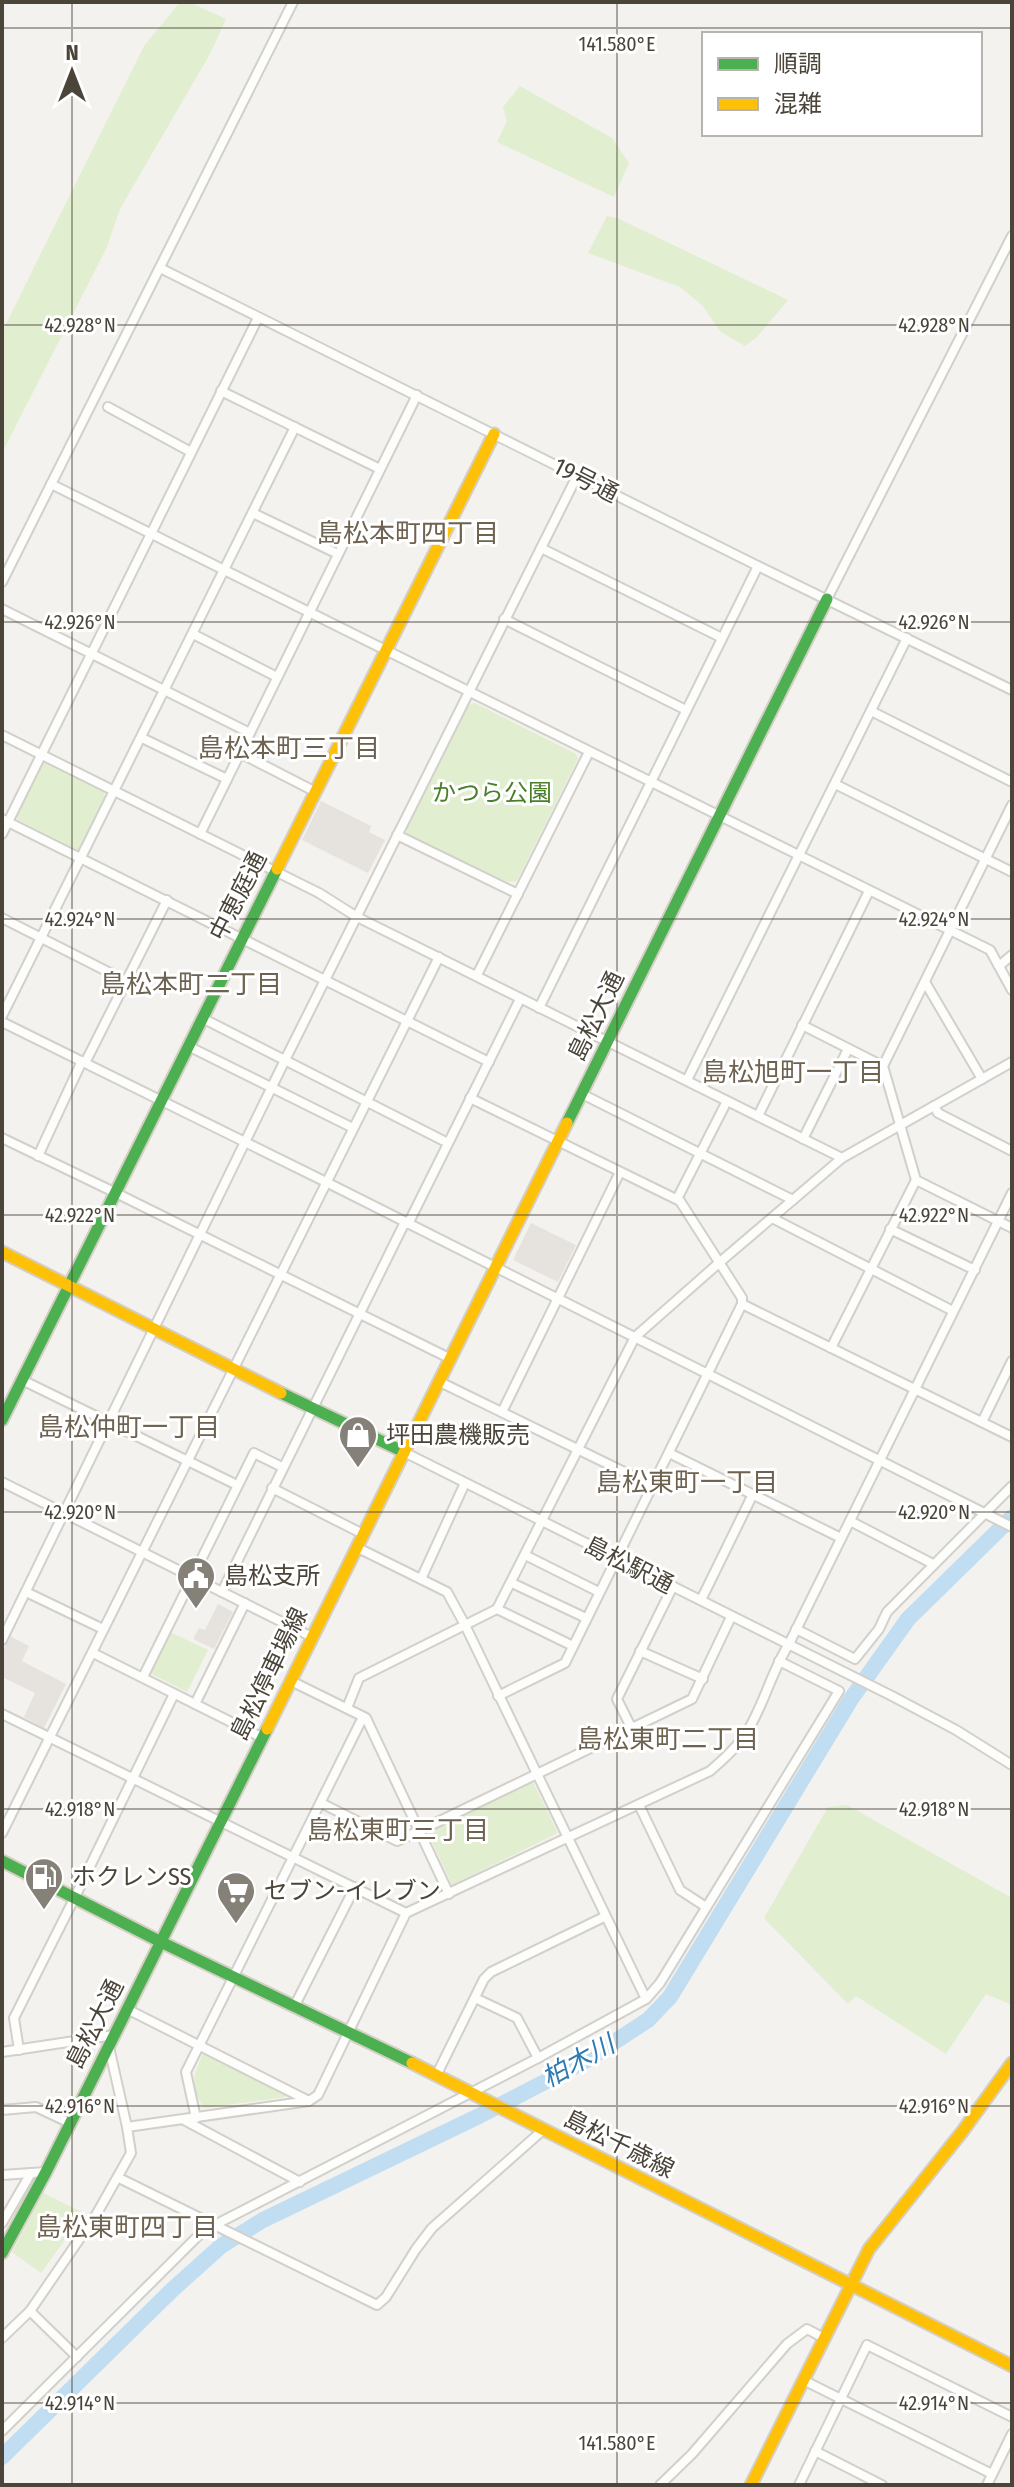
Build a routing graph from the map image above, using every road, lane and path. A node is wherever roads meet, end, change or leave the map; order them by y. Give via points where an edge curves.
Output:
1 (293, 2) edge
2 (1012, 236) edge
3 (160, 268) junction
4 (258, 318) junction
5 (221, 391) junction
6 (417, 395) junction
7 (108, 407) dead end
8 (295, 427) junction
9 (494, 434) junction
10 (191, 452) junction
11 (380, 469) junction
12 (577, 476) junction
13 (51, 484) junction
14 (253, 513) junction
15 (150, 535) junction
16 (541, 548) junction
17 (338, 554) junction
18 (758, 566) junction
19 (224, 570) junction
20 (2, 582) edge
21 (827, 599) junction
22 (2, 609) edge
23 (309, 613) junction
24 (504, 619) junction
25 (193, 634) junction
26 (722, 638) junction
27 (907, 638) junction
28 (385, 651) junction
29 (91, 653) junction
30 (277, 677) junction
31 (1012, 690) edge
32 (165, 691) junction
33 (469, 691) junction
34 (686, 710) junction
35 (871, 711) junction
36 (250, 733) junction
37 (2, 735) edge
38 (142, 738) junction
39 (589, 752) junction
40 (240, 753) junction
41 (40, 755) junction
42 (227, 779) junction
43 (650, 781) junction
44 (1012, 782) edge
45 (835, 784) junction
46 (314, 791) junction
47 (115, 792) junction
48 (1012, 805) edge
49 (721, 816) junction
50 (5, 820) edge
51 (2, 834) edge
52 (200, 834) junction
53 (397, 835) junction
54 (800, 855) junction
55 (82, 858) junction
56 (986, 859) junction
57 (275, 871) junction
58 (1012, 872) edge
59 (869, 891) junction
60 (518, 894) junction
61 (167, 900) junction
62 (357, 917) junction
63 (2, 918) edge
64 (951, 930) junction
65 (41, 938) junction
66 (241, 939) junction
67 (1012, 955) edge
68 (439, 957) junction
69 (999, 966) junction
70 (477, 975) junction
71 (325, 979) junction
72 (126, 981) junction
73 (925, 982) junction
74 (1012, 990) edge
75 (520, 999) junction
76 (539, 1008) junction
77 (202, 1018) junction
78 (407, 1020) junction
79 (2, 1022) edge
80 (802, 1025) junction
81 (607, 1043) junction
82 (188, 1046) junction
83 (848, 1049) junction
84 (285, 1060) junction
85 (84, 1062) junction
86 (489, 1062) junction
87 (1012, 1062) edge
88 (883, 1066) junction
89 (982, 1079) junction
90 (687, 1080) junction
91 (272, 1088) junction
92 (582, 1094) junction
93 (470, 1098) junction
94 (161, 1101) junction
95 (367, 1101) junction
96 (727, 1101) junction
97 (934, 1106) junction
98 (758, 1116) junction
99 (899, 1125) junction
100 (353, 1128) junction
101 (2, 1138) edge
102 (803, 1139) junction
103 (558, 1141) junction
104 (448, 1143) junction
105 (244, 1144) junction
106 (1012, 1151) edge
107 (701, 1153) junction
108 (38, 1156) junction
109 (842, 1158) junction
110 (620, 1172) junction
111 (916, 1180) junction
112 (326, 1182) junction
113 (116, 1193) junction
114 (1012, 1193) edge
115 (677, 1199) junction
116 (793, 1200) junction
117 (772, 1218) junction
118 (998, 1222) junction
119 (407, 1223) junction
120 (1012, 1228) edge
121 (890, 1229) junction
122 (200, 1235) junction
123 (2, 1252) edge
124 (720, 1262) junction
125 (495, 1267) junction
126 (870, 1269) junction
127 (975, 1270) junction
128 (281, 1275) junction
129 (69, 1285) junction
130 (558, 1298) junction
131 (742, 1304) junction
132 (953, 1311) junction
133 (360, 1312) junction
134 (155, 1330) junction
135 (635, 1337) junction
136 (831, 1348) junction
137 (451, 1359) junction
138 (1012, 1361) edge
139 (233, 1368) junction
140 (707, 1375) junction
141 (22, 1380) junction
142 (440, 1382) junction
143 (915, 1390) junction
144 (6, 1402) edge
145 (311, 1408) junction
146 (502, 1412) junction
147 (2, 1420) edge
148 (982, 1422) junction
149 (108, 1423) junction
150 (1012, 1437) edge
151 (578, 1449) junction
152 (404, 1452) junction
153 (669, 1453) junction
154 (879, 1460) junction
155 (187, 1461) junction
156 (282, 1467) junction
157 (2, 1482) edge
158 (465, 1483) junction
159 (237, 1485) junction
160 (653, 1486) junction
161 (1012, 1486) edge
162 (272, 1488) junction
163 (753, 1494) junction
164 (986, 1513) junction
165 (63, 1514) junction
166 (542, 1521) junction
167 (850, 1521) junction
168 (1012, 1527) edge
169 (363, 1534) junction
170 (841, 1538) junction
171 (356, 1547) junction
172 (142, 1552) junction
173 (525, 1555) junction
174 (617, 1558) junction
175 (933, 1564) junction
176 (193, 1577) junction
177 (421, 1579) junction
178 (512, 1583) junction
179 (673, 1586) junction
180 (26, 1592) junction
181 (222, 1592) junction
182 (599, 1592) junction
183 (701, 1600) junction
184 (245, 1603) junction
185 (497, 1609) junction
186 (731, 1617) junction
187 (586, 1618) junction
188 (465, 1625) junction
189 (103, 1629) junction
190 (796, 1629) junction
191 (312, 1637) junction
192 (2, 1640) edge
193 (789, 1644) junction
194 (573, 1646) junction
195 (640, 1651) junction
196 (93, 1653) junction
197 (779, 1661) junction
198 (143, 1677) junction
199 (703, 1679) junction
200 (291, 1681) junction
201 (174, 1694) junction
202 (498, 1696) junction
203 (195, 1704) junction
204 (347, 1708) junction
205 (2, 1714) edge
206 (363, 1717) junction
207 (632, 1729) junction
208 (50, 1738) junction
209 (263, 1738) junction
210 (1012, 1765) edge
211 (537, 1774) junction
212 (133, 1778) junction
213 (321, 1803) junction
214 (639, 1805) junction
215 (221, 1821) junction
216 (419, 1831) junction
217 (2, 1833) edge
218 (568, 1838) junction
219 (292, 1857) junction
220 (2, 1861) edge
221 (355, 1887) junction
222 (449, 1894) junction
223 (75, 1897) junction
224 (706, 1907) junction
225 (406, 1913) junction
226 (604, 1917) junction
227 (161, 1942) junction
228 (233, 1976) junction
229 (475, 1998) junction
230 (646, 1999) junction
231 (295, 2005) junction
232 (127, 2009) junction
233 (2, 2014) edge
234 (14, 2018) junction
235 (348, 2031) junction
236 (114, 2035) junction
237 (200, 2045) junction
238 (108, 2046) junction
239 (19, 2050) junction
240 (2, 2052) edge
241 (538, 2058) junction
242 (1012, 2063) edge
243 (436, 2076) junction
244 (474, 2096) junction
245 (309, 2101) junction
246 (2, 2110) edge
247 (196, 2118) junction
248 (184, 2120) junction
249 (70, 2123) junction
250 (127, 2127) junction
251 (543, 2130) junction
252 (46, 2172) junction
253 (31, 2173) junction
254 (2, 2175) edge
255 (119, 2178) junction
256 (300, 2182) junction
257 (2, 2223) edge
258 (216, 2224) junction
259 (2, 2253) edge
260 (850, 2286) junction
261 (30, 2311) junction
262 (2, 2338) edge
263 (824, 2338) junction
264 (77, 2357) junction
265 (1012, 2366) edge
266 (803, 2380) junction
267 (841, 2399) junction
268 (1012, 2417) edge
269 (2, 2431) edge
270 (1012, 2434) edge
271 (815, 2451) junction
272 (992, 2474) junction
273 (660, 2485) edge
274 (751, 2485) edge
275 (799, 2485) edge
276 (882, 2485) edge
277 (987, 2485) edge

1 - 3 street
2 - 21 street
3 - 4 street, 19号通
3 - 13 street
4 - 5 street
4 - 6 street, 19号通
5 - 8 street
5 - 10 street
6 - 9 street, 19号通
6 - 11 street
7 - 10 street
8 - 11 street
8 - 14 street
9 - 12 street, 19号通
9 - 28 street, 中恵庭通
10 - 15 street
11 - 17 street
12 - 16 street
12 - 18 street, 19号通
13 - 15 street
13 - 20 street
14 - 17 street
14 - 19 street
15 - 19 street
15 - 29 street
16 - 24 street
16 - 26 street
17 - 23 street
18 - 21 street, 19号通
18 - 26 street
19 - 23 street
19 - 25 street
21 - 27 street, 19号通
21 - 49 street, 島松大通
22 - 29 street
23 - 28 street
23 - 30 street
24 - 33 street
24 - 34 street
25 - 30 street
25 - 32 street
26 - 34 street
27 - 31 street, 19号通
27 - 35 street
28 - 33 street
28 - 46 street, 中恵庭通
29 - 32 street
29 - 41 street
30 - 36 street
32 - 36 street
32 - 38 street
33 - 39 street
33 - 53 street
34 - 43 street
35 - 44 street
35 - 45 street
36 - 40 street
37 - 41 street
38 - 42 street
38 - 47 street
39 - 43 street
39 - 60 street
40 - 42 street
40 - 46 street
41 - 47 street
41 - 50 street
42 - 52 street
43 - 49 street
43 - 76 street
45 - 54 street
45 - 56 street
46 - 57 street, 中恵庭通
47 - 52 street
47 - 55 street
48 - 56 street
49 - 54 street
49 - 81 street, 島松大通
50 - 51 street
50 - 55 street
52 - 57 street
53 - 60 street
53 - 62 street
54 - 59 street
54 - 90 street
55 - 61 street
55 - 65 street
56 - 58 street
56 - 64 street
57 - 62 street
57 - 66 street, 中恵庭通
59 - 64 street
59 - 80 street
60 - 70 street
61 - 66 street
61 - 72 street
62 - 68 street
62 - 71 street
63 - 65 street
64 - 69 street via 990,950
64 - 73 street
65 - 72 street
65 - 79 street
66 - 71 street
66 - 77 street, 中恵庭通
67 - 69 street
68 - 70 street
68 - 78 street
69 - 74 street
70 - 75 street
71 - 78 street
71 - 84 street
72 - 85 street
73 - 88 street
73 - 89 street
75 - 76 street
75 - 86 street
76 - 81 street
77 - 82 street, 中恵庭通
77 - 84 street
78 - 86 street
78 - 95 street
79 - 85 street
80 - 83 street
80 - 98 street
81 - 90 street
81 - 92 street, 島松大通
82 - 91 street
82 - 94 street, 中恵庭通
83 - 88 street
83 - 102 street
84 - 91 street
84 - 95 street
85 - 94 street
85 - 108 street
86 - 93 street
87 - 89 street
88 - 99 street
89 - 97 street
90 - 96 street
91 - 100 street
91 - 105 street
92 - 103 street, 島松大通
92 - 107 street
93 - 103 street
93 - 104 street
94 - 105 street
94 - 113 street, 中恵庭通
95 - 100 street
95 - 104 street
96 - 98 street
96 - 107 street
97 - 99 street
97 - 106 street via 938,1113
98 - 102 street
99 - 109 street
99 - 111 street
100 - 112 street
101 - 108 street
102 - 109 street
103 - 110 street
103 - 125 street, 島松大通
104 - 119 street
105 - 112 street
105 - 122 street
107 - 115 street
107 - 116 street
108 - 113 street
109 - 116 street
110 - 115 street
110 - 130 street
111 - 118 street
111 - 121 street
112 - 119 street
112 - 128 street
113 - 122 street
113 - 129 street, 中恵庭通
114 - 118 street
115 - 124 street
116 - 117 street
117 - 124 street
117 - 126 street
118 - 120 street
118 - 127 street
119 - 125 street
119 - 133 street
121 - 126 street
121 - 127 street
122 - 128 street
122 - 134 street
123 - 129 street
124 - 131 street
124 - 135 street
125 - 130 street
125 - 137 street, 島松大通
126 - 132 street
126 - 136 street
127 - 132 street
128 - 133 street
128 - 139 street
129 - 134 street
129 - 141 street, 中恵庭通
130 - 135 street
130 - 146 street
131 - 136 street
131 - 140 street
132 - 143 street
133 - 137 street
133 - 145 street
134 - 139 street
134 - 149 street
135 - 140 street
135 - 151 street
136 - 143 street
137 - 142 street, 島松大通
138 - 148 street
139 - 145 street
139 - 155 street
140 - 153 street
140 - 154 street
141 - 144 street, 中恵庭通
141 - 149 street
142 - 146 street
142 - 152 street, 島松大通
143 - 148 street
143 - 154 street
144 - 147 street, 中恵庭通
145 - 152 street
145 - 156 street
146 - 151 street
148 - 150 street
149 - 155 street
149 - 165 street
151 - 160 street
151 - 166 street
152 - 158 street, 島松駅通
152 - 169 street, 島松停車場線
153 - 160 street
153 - 163 street
154 - 164 street
154 - 167 street
155 - 159 street
155 - 172 street
156 - 159 street via 254,1453
156 - 162 street
157 - 165 street
158 - 166 street, 島松駅通
158 - 177 street
159 - 176 street
160 - 174 street
161 - 164 street
162 - 169 street
162 - 181 street
163 - 170 street
163 - 183 street
164 - 168 street
164 - 175 street
165 - 172 street
165 - 180 street
166 - 173 street
166 - 174 street, 島松駅通
167 - 170 street
167 - 175 street
169 - 171 street, 島松停車場線
170 - 190 street
171 - 177 street
171 - 191 street, 島松停車場線
172 - 176 street
172 - 189 street
173 - 178 street
173 - 182 street
174 - 179 street, 島松駅通
174 - 182 street
175 - 190 street via 887,1612 855,1659
176 - 181 street
176 - 198 street
177 - 188 street via 447,1592
178 - 185 street
178 - 187 street
179 - 183 street, 島松駅通
179 - 195 street
180 - 189 street
180 - 192 street
181 - 184 street
182 - 187 street
183 - 186 street, 島松駅通
184 - 191 street
184 - 203 street
185 - 188 street
185 - 194 street
186 - 193 street, 島松駅通
186 - 199 street
187 - 194 street
188 - 202 street
188 - 204 street via 359,1678
189 - 196 street
190 - 193 street
191 - 200 street, 島松停車場線
193 - 197 street
193 - 210 street, 島松駅通 via 956,1730
194 - 202 street via 565,1663
195 - 199 street
195 - 207 street via 617,1699
196 - 198 street
196 - 208 street
197 - 214 street via 746,1733 728,1756 710,1771
197 - 224 street via 839,1691
198 - 201 street
199 - 207 street via 692,1699
200 - 204 street
200 - 209 street, 島松停車場線
201 - 203 street
201 - 212 street
202 - 211 street
203 - 209 street
204 - 206 street
205 - 208 street
206 - 213 street
206 - 216 street
207 - 211 street
208 - 212 street
208 - 217 street
209 - 215 street, 島松停車場線
211 - 216 street
211 - 218 street
212 - 215 street
212 - 223 street
213 - 216 street via 397,1841
213 - 219 street
214 - 218 street
214 - 224 street via 680,1890
215 - 219 street
215 - 227 street, 島松停車場線
216 - 222 street
218 - 222 street
218 - 226 street
219 - 221 street
219 - 228 street
220 - 223 street
221 - 225 street
221 - 231 street
222 - 225 street
223 - 227 street
223 - 234 street
224 - 230 street
225 - 235 street
226 - 229 street via 491,1972
226 - 230 street
227 - 228 street, 島松千歳線
227 - 232 street, 島松大通
228 - 231 street, 島松千歳線
228 - 237 street
229 - 241 street via 517,2018
229 - 243 street
230 - 241 street
231 - 235 street, 島松千歳線
232 - 236 street, 島松大通
232 - 237 street
233 - 234 street
234 - 239 street
235 - 243 street, 島松千歳線
235 - 245 street via 318,2095
236 - 238 street, 島松大通
236 - 239 street
237 - 245 street
237 - 247 street via 186,2072
238 - 249 street, 島松大通
238 - 250 street
239 - 240 street
241 - 244 street
242 - 260 street via 869,2249
243 - 244 street, 島松千歳線
244 - 251 street, 島松千歳線
244 - 256 street
245 - 247 street
246 - 249 street via 36,2107
247 - 248 street
248 - 250 street
248 - 256 street
249 - 252 street, 島松大通
250 - 255 street via 131,2153
251 - 258 street via 432,2228 377,2305
251 - 260 street, 島松千歳線
252 - 253 street
252 - 259 street, 島松大通
253 - 254 street
253 - 257 street
255 - 258 street
255 - 261 street
256 - 258 street
258 - 264 street
260 - 263 street
260 - 265 street, 島松千歳線
261 - 262 street
261 - 264 street
263 - 266 street
263 - 273 street via 807,2329 787,2344
264 - 269 street
266 - 267 street
266 - 274 street
267 - 268 street via 867,2345
267 - 271 street
267 - 272 street
270 - 272 street
271 - 275 street
271 - 276 street
272 - 277 street

